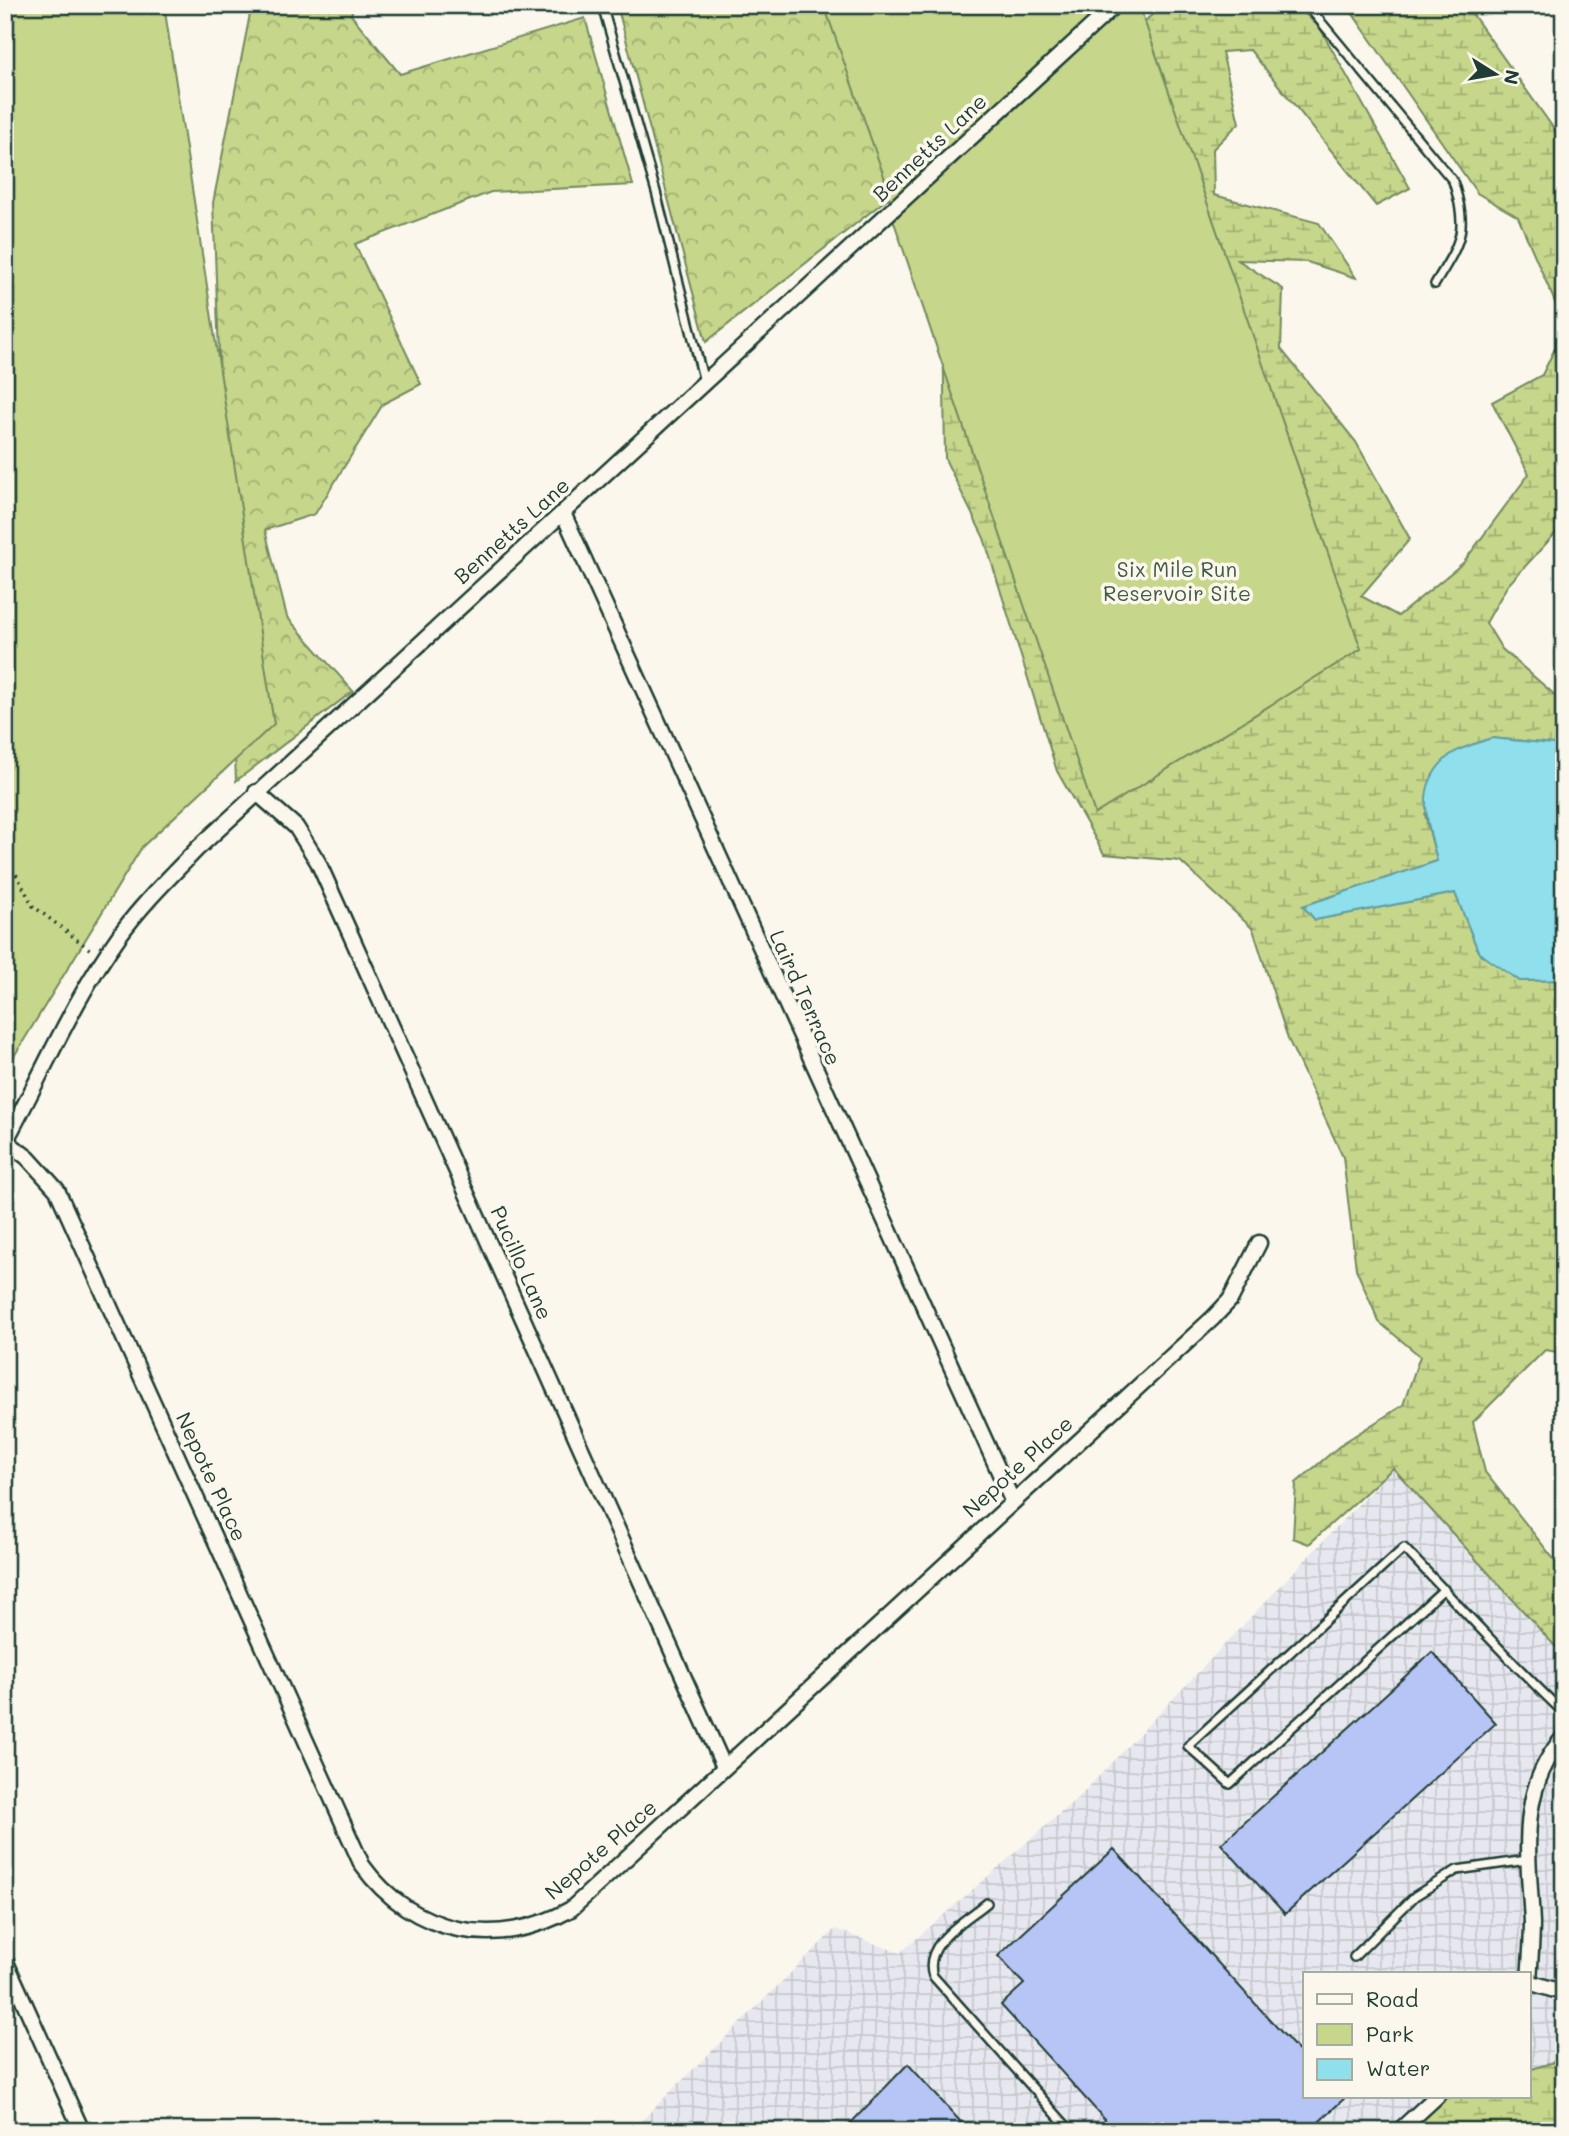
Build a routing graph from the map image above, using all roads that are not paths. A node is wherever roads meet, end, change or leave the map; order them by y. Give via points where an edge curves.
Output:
1 (602, 5) edge
2 (1115, 5) edge
3 (1307, 5) edge
4 (1435, 284) dead end
5 (704, 383) junction
6 (563, 513) junction
7 (256, 792) junction
8 (6, 1142) edge
9 (1259, 1243) dead end
10 (1012, 1500) junction
11 (1444, 1589) junction
12 (1564, 1713) edge
13 (1564, 1737) edge
14 (724, 1768) junction
15 (1527, 1860) junction
16 (987, 1903) dead end
17 (1354, 1957) dead end
18 (5, 1960) edge
19 (1530, 1972) edge
20 (1530, 1982) edge
21 (1564, 1993) edge
22 (1435, 2098) edge
23 (82, 2131) edge
24 (1071, 2131) edge
25 (1399, 2131) edge

1 - 5 lane via 656,191
2 - 5 street, Bennetts Lane
3 - 4 lane via 1453,181 1463,213 1459,244
5 - 6 street, Bennetts Lane
6 - 7 street, Bennetts Lane
6 - 10 street, Laird Terrace
7 - 8 street, Bennetts Lane via 153,896 103,960 84,988
7 - 14 street, Pucillo Lane via 296,827 317,862
8 - 14 street, Nepote Place via 57,1190 362,1866 378,1888 438,1923 468,1933 503,1934 529,1928 571,1909
9 - 10 street, Nepote Place via 1230,1300 1213,1318
10 - 14 street, Nepote Place
11 - 11 lane via 1230,1784 1188,1746 1404,1548
11 - 12 lane
13 - 15 street via 1547,1761 1533,1796
15 - 17 lane via 1457,1870 1415,1896
15 - 19 street via 1532,1926
16 - 24 lane via 934,1948 929,1967
18 - 23 street
20 - 21 street
22 - 25 street

